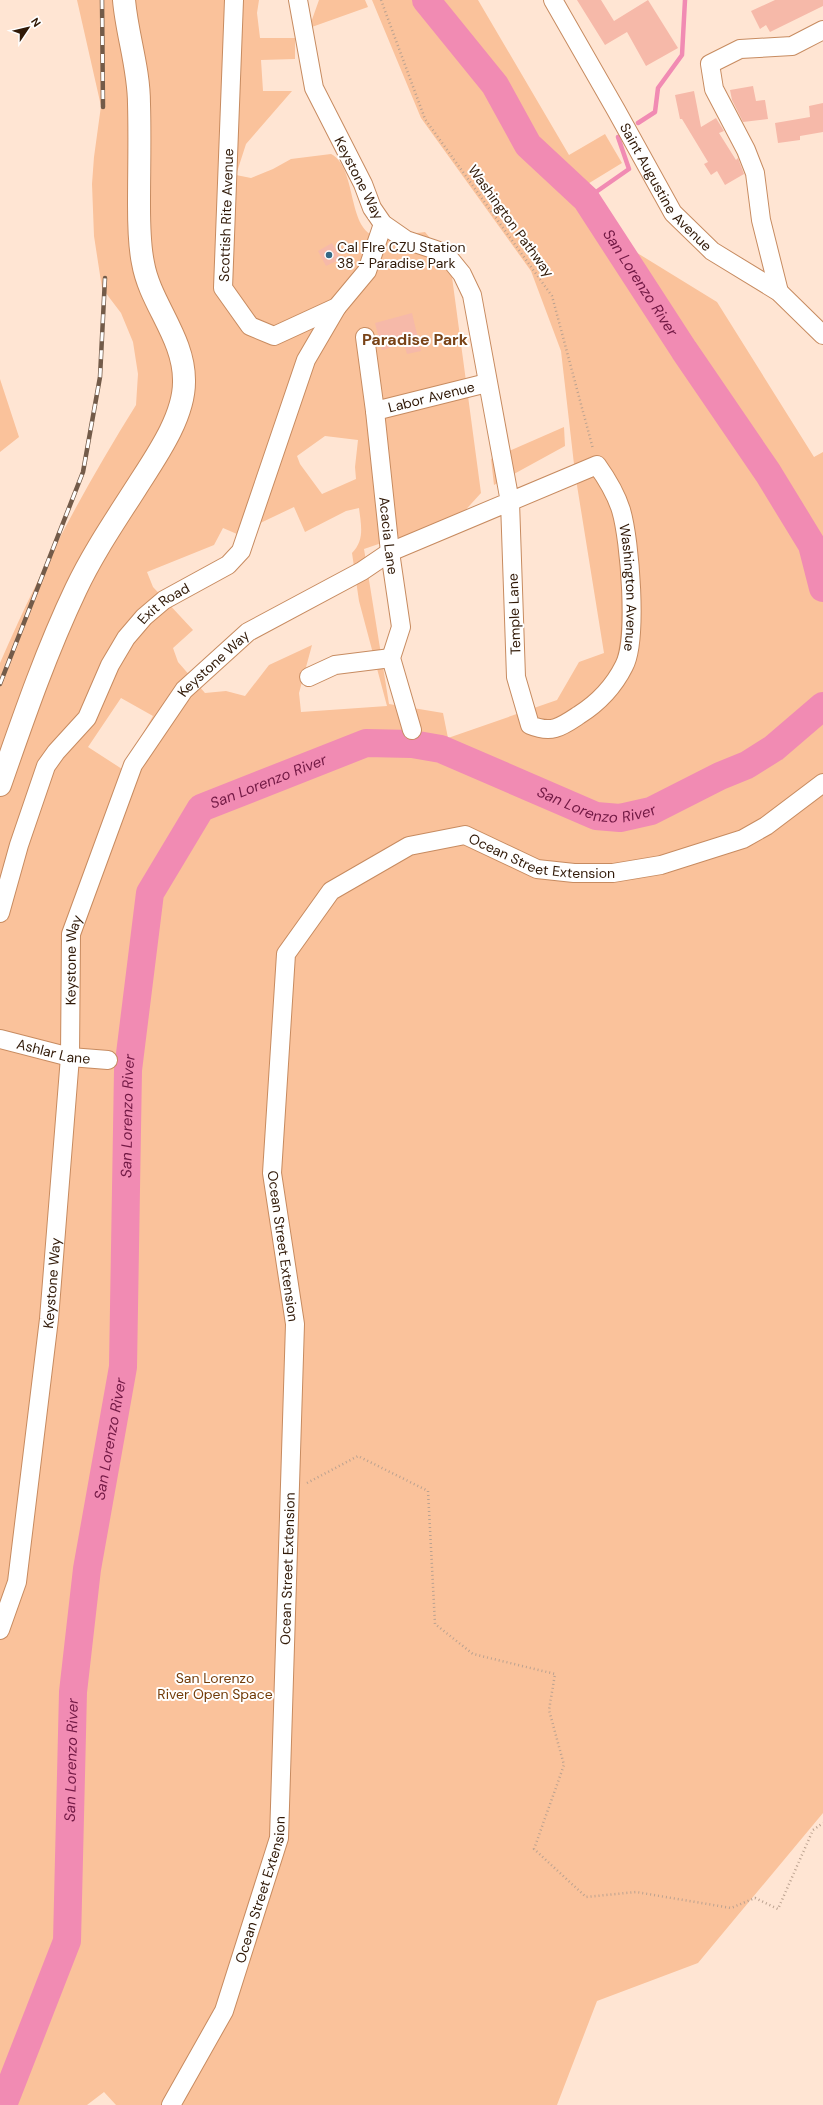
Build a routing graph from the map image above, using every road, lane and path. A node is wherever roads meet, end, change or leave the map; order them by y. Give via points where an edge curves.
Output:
1 (124, 0) edge
2 (234, 0) edge
3 (298, 0) edge
4 (381, 0) edge
5 (553, 0) edge
6 (823, 30) edge
7 (383, 224) junction
8 (779, 292) junction
9 (337, 307) junction
10 (823, 335) edge
11 (365, 337) dead end
12 (487, 383) junction
13 (375, 411) junction
14 (597, 465) junction
15 (510, 502) junction
16 (390, 552) junction
17 (391, 658) junction
18 (310, 676) dead end
19 (530, 725) joint
20 (412, 730) dead end
21 (823, 783) edge
22 (0, 785) edge
23 (0, 913) edge
24 (0, 1039) edge
25 (70, 1057) junction
26 (108, 1060) dead end
27 (290, 1492) junction
28 (0, 1630) edge
29 (823, 1823) edge
30 (171, 2105) edge

1 - 22 main road via 137,74 140,236 143,264 149,284 172,333 180,357 184,382 179,407 157,455 77,587 54,638
2 - 9 street, Scottish Rite Avenue via 223,288 250,326 274,336
3 - 7 street, Keystone Way via 314,88 363,184 372,208
4 - 14 path, Washington Pathway via 425,119 552,296
5 - 8 street, Saint Augustine Avenue via 673,213 712,251
6 - 8 street via 792,46 740,49 710,64 714,89 746,150 755,173 761,220
7 - 9 street, Scottish Rite Avenue via 367,271
7 - 12 street, Keystone Way via 406,240 444,253 462,274 472,295
8 - 10 street, Saint Augustine Avenue
9 - 23 street, Exit Road via 306,360 241,551 228,565 164,600 144,617 126,638 110,665 87,718 46,766 19,845
11 - 13 street, Acacia Lane
12 - 13 street, Labor Avenue
12 - 15 street, Keystone Way
13 - 16 street, Acacia Lane
14 - 15 street, Keystone Way
14 - 19 street, Washington Avenue via 609,482 621,510 628,541 632,635 625,665 613,684 592,707 558,728 541,730
15 - 16 street, Keystone Way
15 - 19 street, Temple Lane via 516,677
16 - 17 street, Acacia Lane via 401,627
16 - 25 street, Keystone Way via 362,571 248,632 184,690 133,766 71,934
17 - 18 street via 335,665
17 - 20 street
21 - 27 street, Ocean Street Extension via 766,826 743,839 661,865 613,873 574,873 538,869 465,835 409,846 331,891 286,954 272,1173 294,1324
24 - 25 street, Ashlar Lane
25 - 26 street, Ashlar Lane
25 - 28 street, Keystone Way via 49,1319 17,1582
27 - 29 path via 358,1456 428,1491 435,1624 473,1654 555,1674 550,1710 564,1765 534,1849 586,1897 636,1892 730,1908 755,1898 778,1909 813,1830
27 - 30 street, Ocean Street Extension via 279,1838 224,2011

